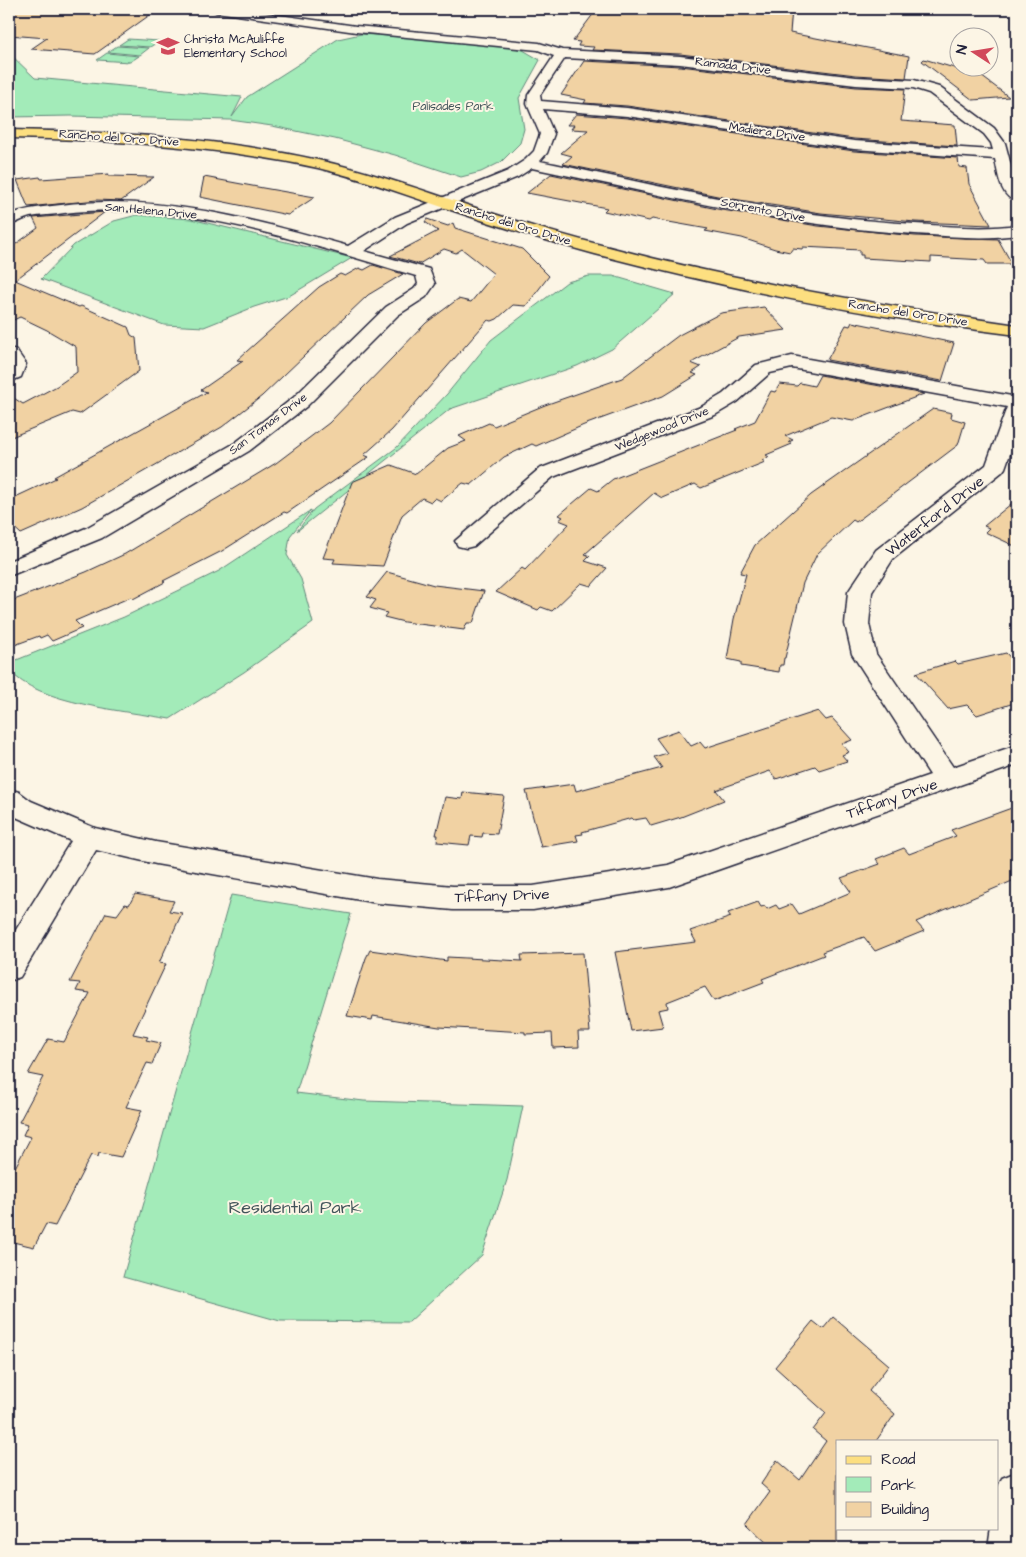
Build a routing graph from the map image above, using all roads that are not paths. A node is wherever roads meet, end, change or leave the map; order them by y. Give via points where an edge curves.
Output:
1 (216, 9) edge
2 (561, 54) junction
3 (534, 104) junction
4 (9, 125) edge
5 (9, 134) edge
6 (1000, 156) junction
7 (530, 163) junction
8 (415, 178) dead end
9 (433, 184) dead end
10 (461, 194) junction
11 (1017, 197) edge
12 (443, 202) junction
13 (9, 220) edge
14 (1017, 230) edge
15 (352, 251) junction
16 (1017, 316) edge
17 (1017, 330) edge
18 (9, 354) edge
19 (9, 376) edge
20 (1017, 405) edge
21 (466, 541) dead end
22 (9, 569) edge
23 (1017, 756) edge
24 (947, 780) junction
25 (9, 799) edge
26 (89, 837) junction
27 (9, 968) edge
28 (1017, 1493) edge
29 (1010, 1548) edge

1 - 2 street, Ramada Drive via 356,29 539,47
2 - 3 street via 534,95
2 - 6 street, Ramada Drive via 680,60 856,81 914,84 934,90 989,131 998,143
3 - 6 street, Madiera Drive via 627,112 854,145
3 - 7 street via 547,134 540,153
4 - 8 main road, Rancho del Oro Drive via 110,127 218,136 331,156
5 - 12 main road, Rancho del Oro Drive via 144,139 244,150 353,173
6 - 11 street, Ramada Drive via 1008,186
7 - 10 street via 513,174
7 - 14 street, Sorrento Drive via 778,214 844,224 909,230
9 - 10 main road, Rancho del Oro Drive
10 - 12 street
10 - 16 main road, Rancho del Oro Drive via 572,228 734,268 883,296
12 - 15 street via 401,220
12 - 17 main road, Rancho del Oro Drive via 565,240 733,282 877,309
13 - 15 street, San Helena Drive via 28,213 79,207 116,206 195,213
15 - 22 street, San Tomas Drive via 423,273 427,284 420,293 392,311 300,402 242,447 94,533
18 - 19 street via 17,364
20 - 21 street, Wedgewood Drive via 810,364 783,364 764,369 730,398 708,411 546,473
20 - 24 street, Waterford Drive via 995,468 884,555 860,592 857,624 864,654
23 - 24 street, Tiffany Drive
24 - 26 street, Tiffany Drive via 669,876 533,898 453,898 376,891 156,853
25 - 26 street, Tiffany Drive via 21,808
26 - 27 street
28 - 29 street

